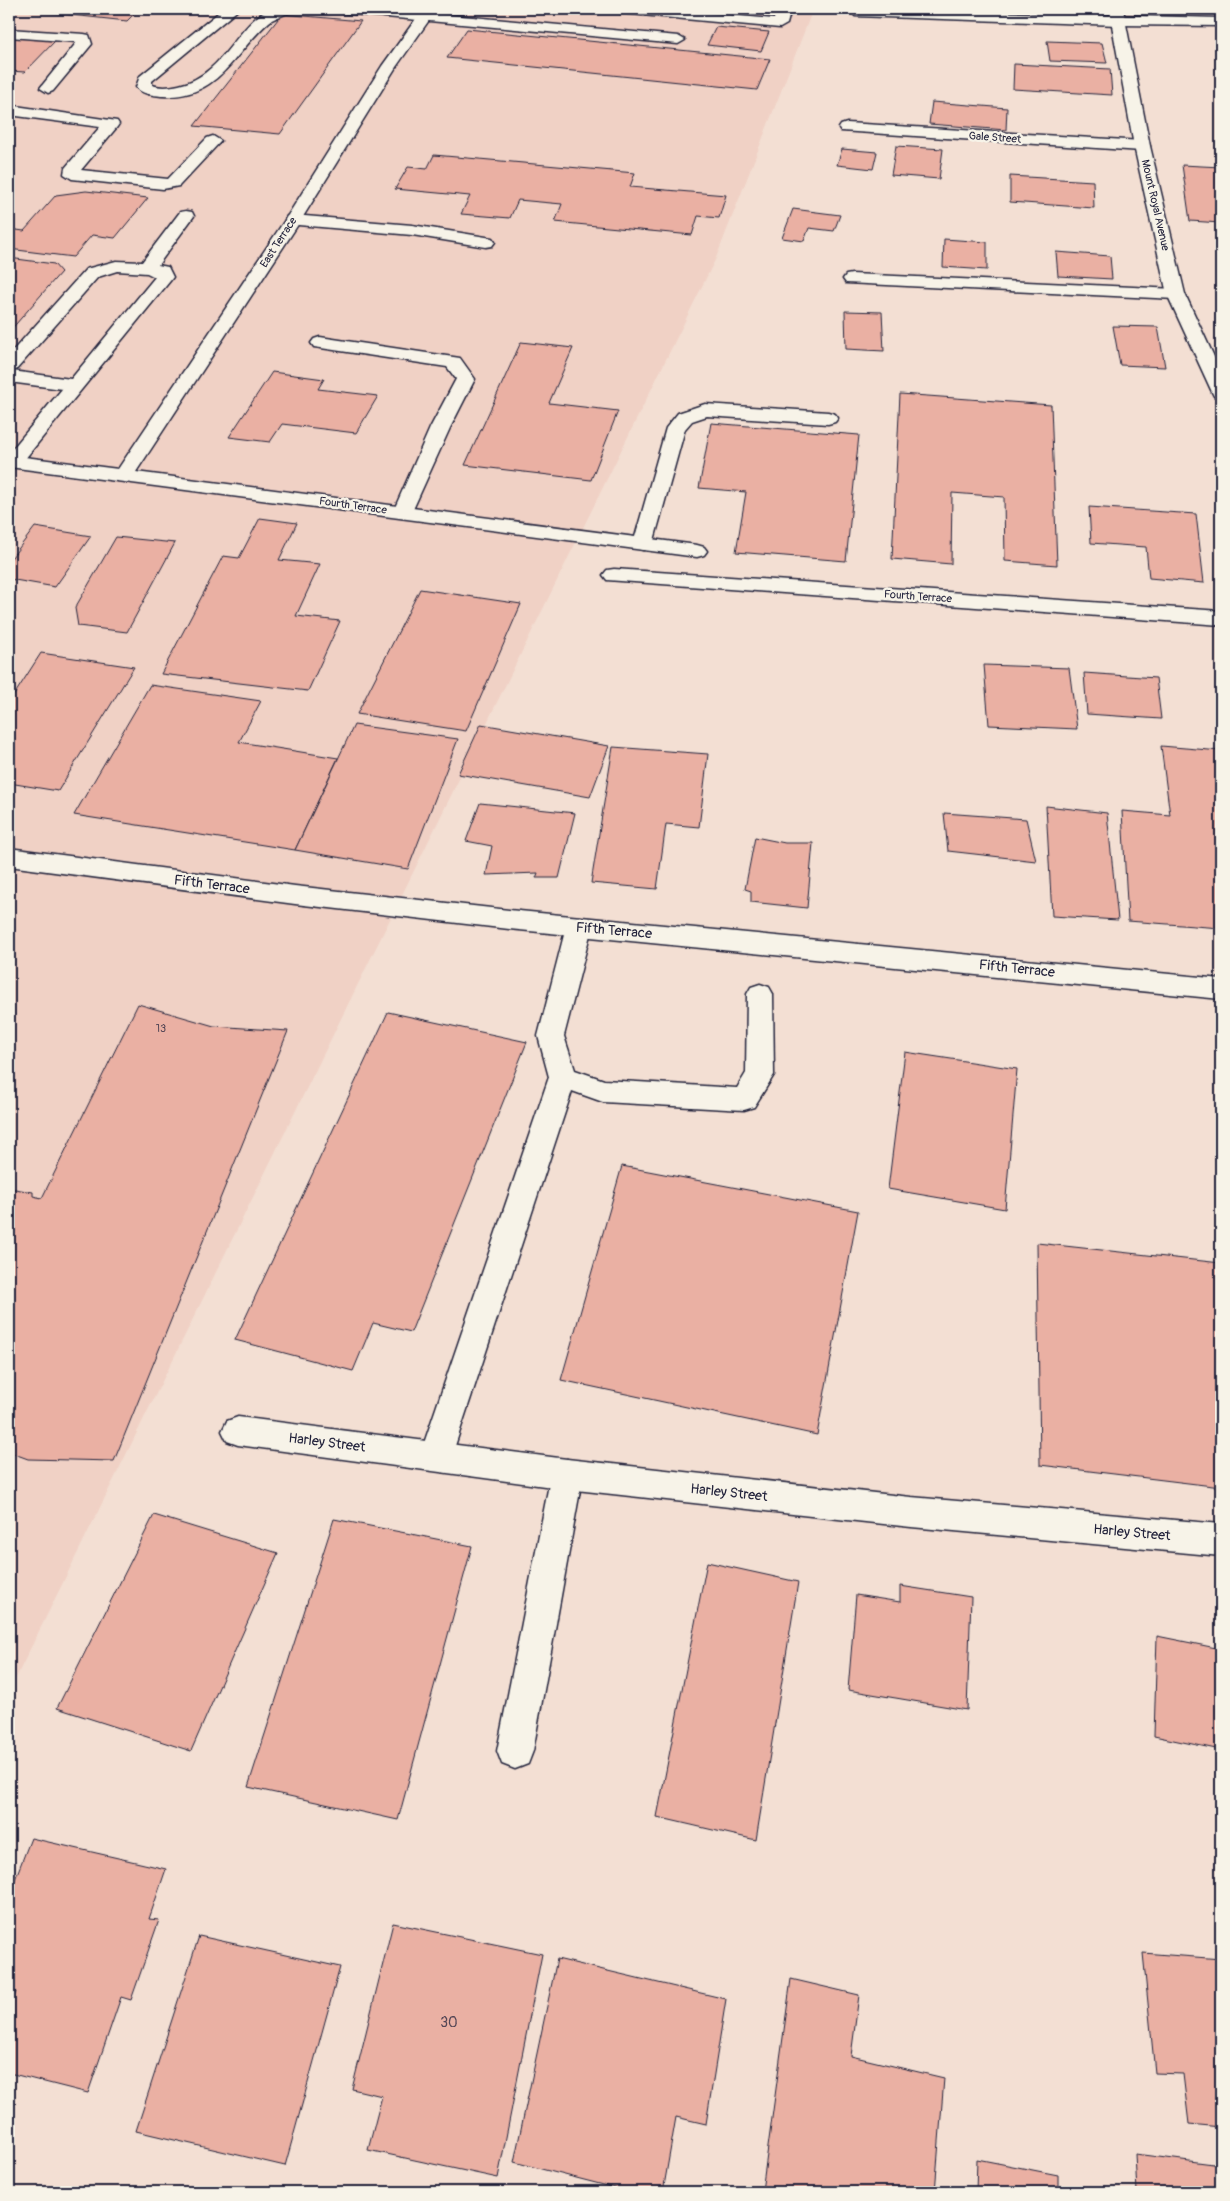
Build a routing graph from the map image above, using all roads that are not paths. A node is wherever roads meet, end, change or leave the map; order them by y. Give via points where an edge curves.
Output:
1 (232, 9) edge
2 (285, 9) edge
3 (342, 9) edge
4 (620, 9) edge
5 (784, 9) edge
6 (427, 13) edge
7 (860, 13) dead end
8 (1118, 15) edge
9 (1221, 22) edge
10 (9, 33) edge
11 (678, 40) dead end
12 (48, 88) dead end
13 (9, 110) edge
14 (847, 128) dead end
15 (213, 141) dead end
16 (1142, 146) junction
17 (186, 216) dead end
18 (293, 220) junction
19 (486, 242) dead end
20 (147, 268) junction
21 (852, 279) dead end
22 (1176, 294) junction
23 (320, 343) dead end
24 (9, 366) edge
25 (9, 376) edge
26 (75, 385) junction
27 (1221, 392) edge
28 (828, 418) dead end
29 (11, 461) edge
30 (125, 474) junction
31 (403, 512) junction
32 (643, 544) junction
33 (697, 551) dead end
34 (614, 575) dead end
35 (1221, 618) edge
36 (9, 857) edge
37 (579, 927) junction
38 (1221, 989) edge
39 (760, 994) dead end
40 (563, 1077) junction
41 (238, 1431) dead end
42 (436, 1456) junction
43 (568, 1474) junction
44 (1221, 1540) edge
45 (515, 1751) dead end

1 - 2 street via 145,79 144,87 165,92 191,88 212,78 265,18
3 - 6 street
4 - 5 street via 780,24
6 - 11 street
6 - 18 street, East Terrace via 389,66
7 - 8 street
8 - 9 street
8 - 16 street, Mount Royal Avenue
10 - 12 street via 84,38 85,44
13 - 15 street via 111,124 73,168 72,174 173,183
14 - 16 street, Gale Street
16 - 22 street, Mount Royal Avenue
17 - 20 street
18 - 19 street via 412,230
18 - 30 street, East Terrace
20 - 24 street via 116,266 92,273
20 - 26 street via 162,271 164,277
21 - 22 street
22 - 27 street, Mount Royal Avenue
23 - 31 street via 453,362 466,379 440,428
25 - 26 street
26 - 29 street
28 - 32 street via 705,410 685,417 676,428
29 - 30 street, Fourth Terrace
30 - 31 street, Fourth Terrace
31 - 32 street, Fourth Terrace
32 - 33 street, Fourth Terrace
34 - 35 street, Fourth Terrace
36 - 37 street, Fifth Terrace
37 - 38 street, Fifth Terrace
37 - 40 street via 551,1036
39 - 40 street via 760,1075 744,1099 603,1091
40 - 42 street
41 - 42 street, Harley Street
42 - 43 street, Harley Street
43 - 44 street, Harley Street via 911,1512
43 - 45 street

